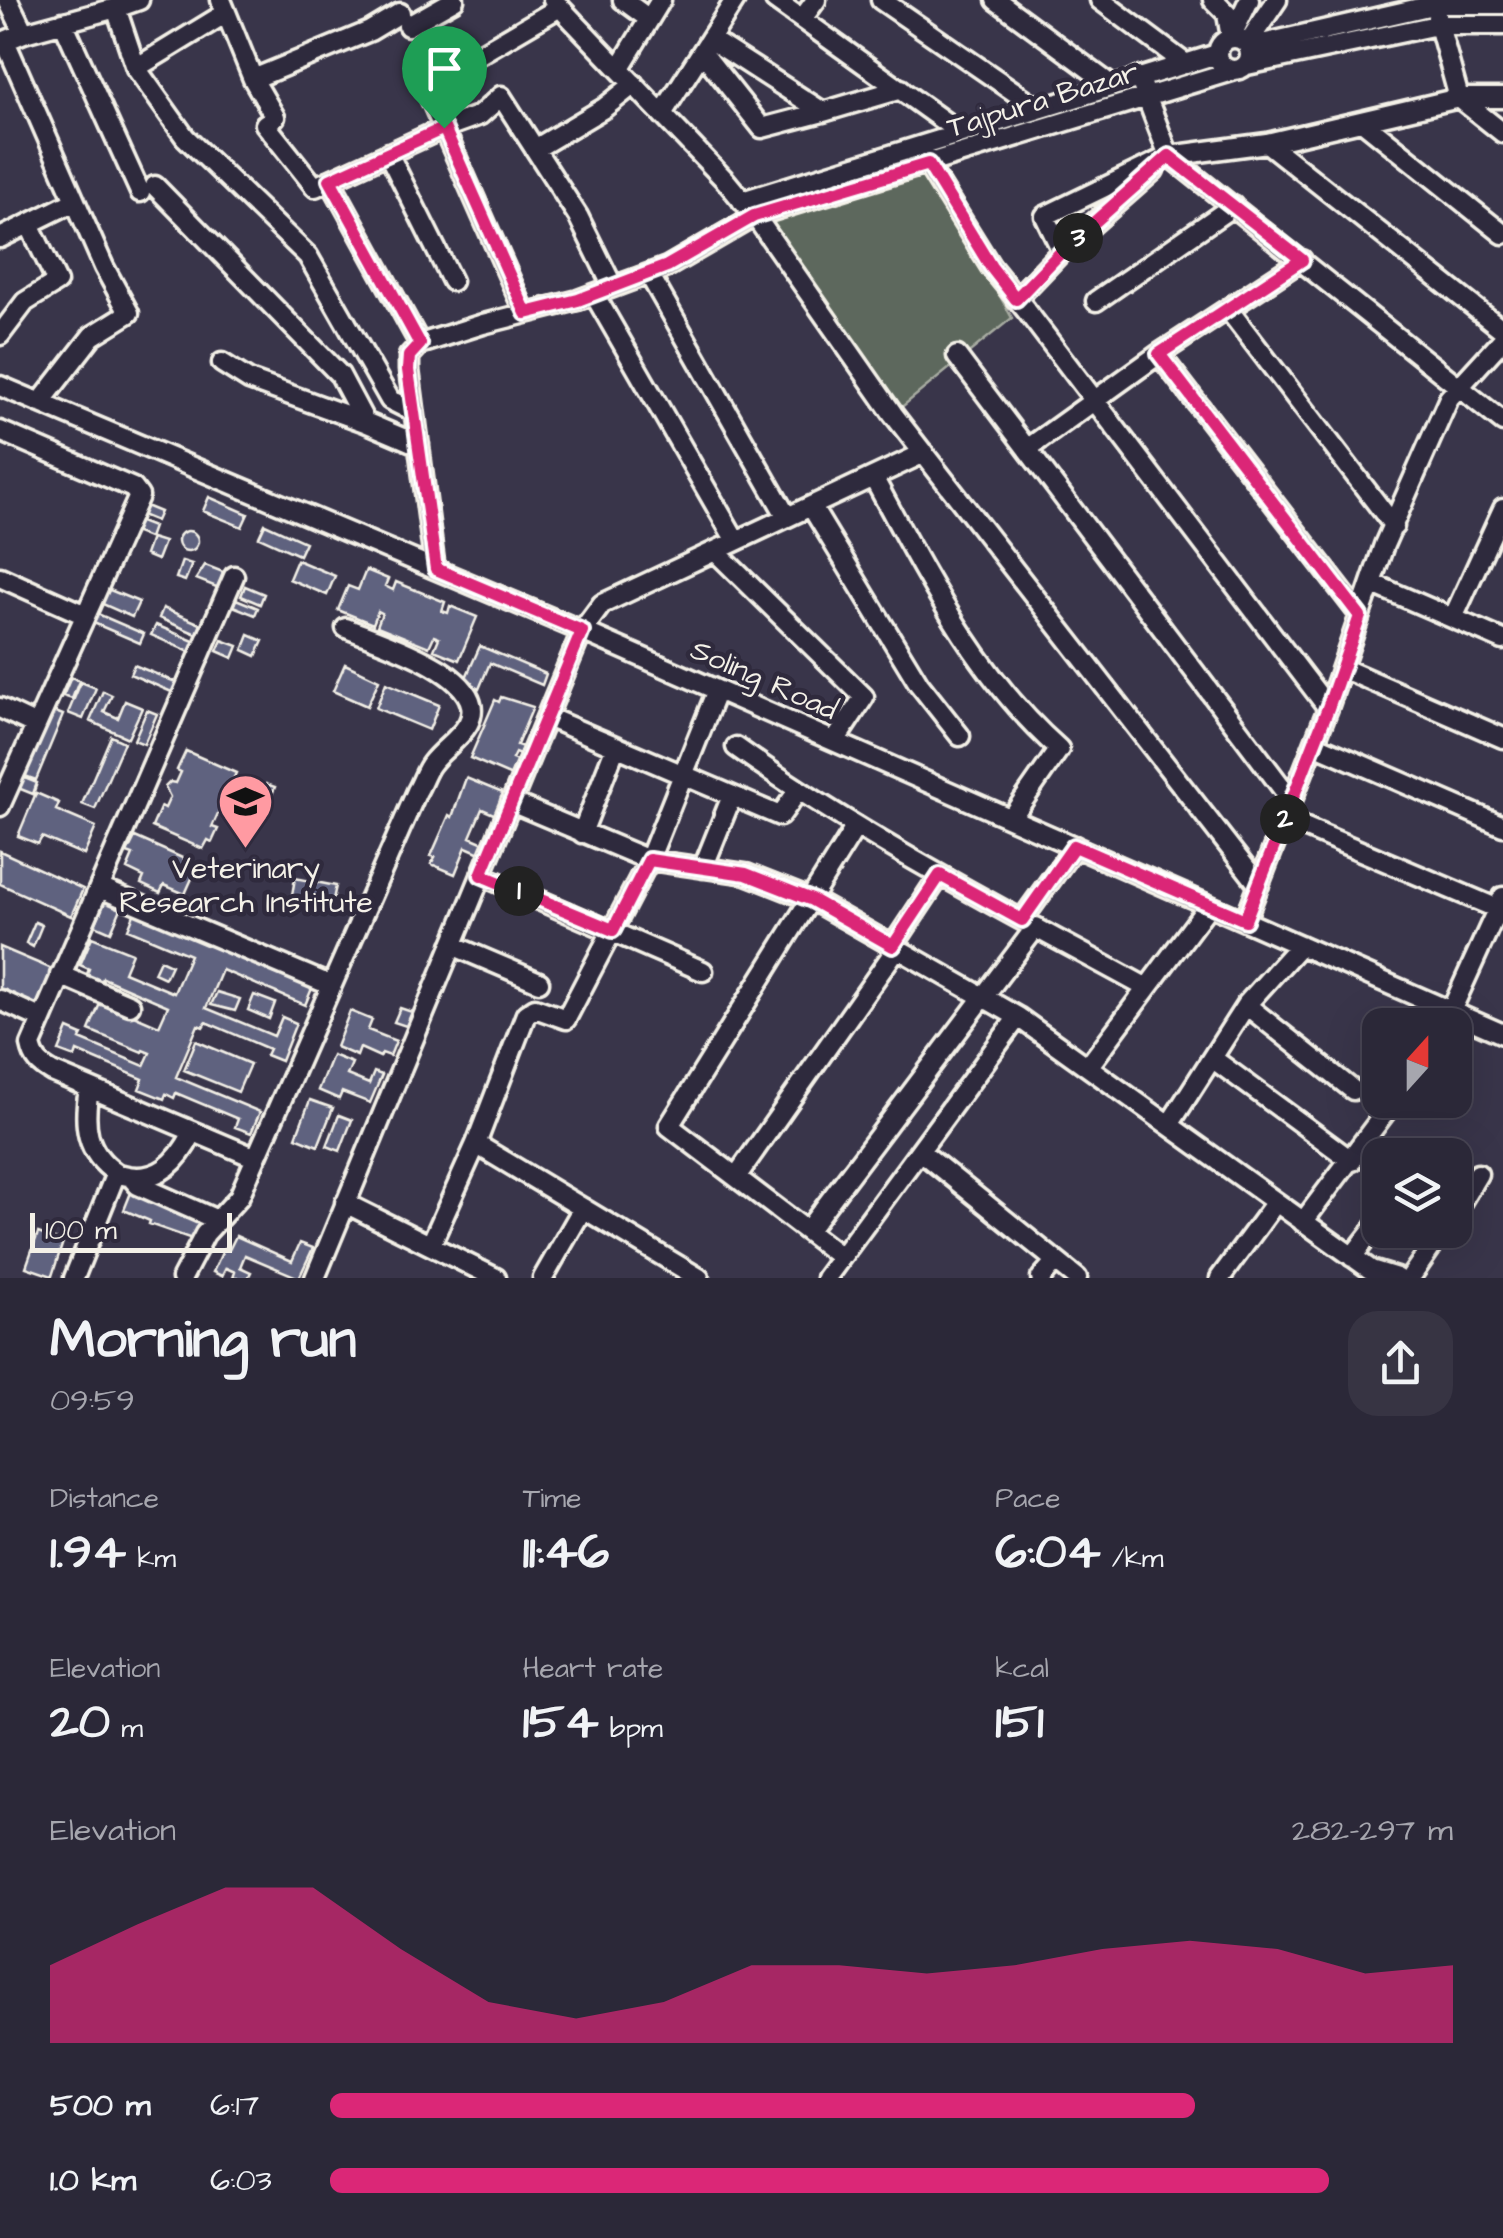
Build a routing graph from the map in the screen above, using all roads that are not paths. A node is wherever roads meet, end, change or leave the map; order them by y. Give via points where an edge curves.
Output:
1 (8, 0) edge
2 (139, 0) edge
3 (454, 0) edge
4 (623, 0) edge
5 (661, 0) edge
6 (734, 0) edge
7 (775, 0) edge
8 (816, 0) edge
9 (881, 0) edge
10 (1100, 0) edge
11 (1213, 0) edge
12 (1249, 0) edge
13 (1278, 0) edge
14 (1437, 2) edge
15 (556, 4) edge
16 (1009, 4) edge
17 (1503, 4) edge
18 (223, 6) edge
19 (116, 8) junction
20 (649, 19) junction
21 (802, 20) junction
22 (62, 22) junction
23 (1503, 25) edge
24 (1437, 26) junction
25 (24, 33) junction
26 (3, 42) edge
27 (706, 45) junction
28 (1241, 53) junction
29 (1186, 64) junction
30 (136, 68) junction
31 (618, 69) junction
32 (1139, 78) junction
33 (253, 80) junction
34 (634, 84) junction
35 (1112, 85) junction
36 (901, 89) junction
37 (1146, 98) junction
38 (1460, 98) junction
39 (1503, 98) edge
40 (1038, 108) junction
41 (823, 112) junction
42 (662, 114) junction
43 (1362, 121) junction
44 (444, 128) junction
45 (960, 132) junction
46 (1503, 133) edge
47 (1267, 143) junction
48 (534, 148) junction
49 (388, 153) junction
50 (925, 155) junction
51 (1169, 156) junction
52 (330, 180) junction
53 (75, 201) junction
54 (742, 201) junction
55 (1233, 206) junction
56 (754, 216) junction
57 (29, 224) junction
58 (1503, 234) edge
59 (0, 238) edge
60 (1062, 251) junction
61 (1302, 260) junction
62 (649, 274) junction
63 (452, 281) dead end
64 (613, 287) junction
65 (594, 294) junction
66 (1016, 299) junction
67 (1096, 301) dead end
68 (1228, 309) junction
69 (526, 313) junction
70 (1503, 330) edge
71 (0, 336) edge
72 (1503, 339) edge
73 (420, 344) junction
74 (1159, 354) junction
75 (958, 356) dead end
76 (222, 363) dead end
77 (0, 386) edge
78 (1458, 386) junction
79 (1094, 400) junction
80 (40, 403) junction
81 (414, 412) junction
82 (365, 422) junction
83 (1503, 422) edge
84 (0, 431) edge
85 (419, 445) junction
86 (1027, 448) junction
87 (924, 453) junction
88 (872, 477) junction
89 (811, 506) junction
90 (1503, 509) edge
91 (787, 517) junction
92 (1394, 526) junction
93 (736, 541) junction
94 (715, 551) junction
95 (436, 569) junction
96 (234, 576) dead end
97 (0, 577) edge
98 (1371, 583) junction
99 (84, 616) junction
100 (1360, 616) junction
101 (1453, 618) junction
102 (346, 628) dead end
103 (582, 631) junction
104 (1503, 640) edge
105 (1342, 668) junction
106 (716, 690) junction
107 (0, 708) edge
108 (1328, 708) junction
109 (546, 717) junction
110 (36, 725) junction
111 (960, 736) dead end
112 (1503, 738) edge
113 (835, 742) junction
114 (1314, 744) junction
115 (616, 746) junction
116 (736, 747) dead end
117 (683, 774) junction
118 (798, 791) junction
119 (732, 796) junction
120 (511, 802) junction
121 (0, 806) edge
122 (1288, 810) junction
123 (1011, 818) junction
124 (856, 826) junction
125 (1503, 826) edge
126 (582, 834) junction
127 (1074, 846) junction
128 (649, 860) junction
129 (704, 868) junction
130 (481, 875) junction
131 (940, 875) junction
132 (1259, 885) junction
133 (100, 888) junction
134 (812, 900) junction
135 (1210, 905) junction
136 (1501, 906) edge
137 (1245, 920) junction
138 (1029, 924) junction
139 (613, 930) junction
140 (1300, 944) junction
141 (452, 945) junction
142 (895, 947) junction
143 (703, 970) dead end
144 (60, 975) junction
145 (539, 982) dead end
146 (330, 985) junction
147 (1147, 988) junction
148 (983, 997) junction
149 (0, 1000) edge
150 (130, 1005) dead end
151 (1246, 1005) junction
152 (1444, 1008) edge
153 (1452, 1008) edge
154 (40, 1018) junction
155 (1018, 1018) junction
156 (1472, 1020) edge
157 (1503, 1034) edge
158 (1212, 1058) junction
159 (1088, 1067) junction
160 (89, 1090) junction
161 (1353, 1090) dead end
162 (1382, 1118) edge
163 (1169, 1125) junction
164 (192, 1134) junction
165 (476, 1144) junction
166 (920, 1151) junction
167 (256, 1158) junction
168 (1352, 1161) junction
169 (1478, 1174) dead end
170 (124, 1175) junction
171 (736, 1177) junction
172 (1472, 1184) edge
173 (1276, 1202) junction
174 (345, 1204) junction
175 (583, 1208) junction
176 (218, 1220) junction
177 (1303, 1222) junction
178 (807, 1232) junction
179 (431, 1244) junction
180 (1362, 1244) edge
181 (1430, 1248) edge
182 (1352, 1256) junction
183 (841, 1258) junction
184 (1056, 1260) junction
185 (1383, 1276) edge
186 (74, 1278) edge
187 (182, 1278) edge
188 (315, 1278) edge
189 (496, 1278) edge
190 (543, 1278) edge
191 (699, 1278) edge
192 (826, 1278) edge
193 (1041, 1278) edge
194 (1077, 1278) edge
195 (1220, 1278) edge
196 (1410, 1278) edge

1 - 25 street
2 - 19 street
3 - 33 street
4 - 20 street
5 - 20 street
6 - 27 street
7 - 21 street
8 - 21 street
9 - 40 street
10 - 29 street
11 - 28 street via 1227,14
12 - 28 street
13 - 28 street
14 - 17 street, Tajpura Bazar
14 - 24 street
14 - 28 street, Tajpura Bazar
15 - 31 street
15 - 44 street via 425,86
16 - 35 street
18 - 30 street
18 - 33 street
19 - 22 street
19 - 30 street
20 - 31 street
21 - 36 street
22 - 25 street
22 - 82 street via 148,189 340,374
23 - 24 street, Tajpura Bazar
24 - 28 street, Tajpura Bazar
24 - 38 street
25 - 26 street
26 - 53 street
27 - 41 street
27 - 41 street via 762,128
27 - 42 street
28 - 29 street, Tajpura Bazar via 1222,65 1218,54
28 - 37 street, Tajpura Bazar
29 - 32 street, Tajpura Bazar
30 - 81 street via 185,137 308,256 390,400
31 - 34 street
32 - 35 street, Tajpura Bazar
32 - 37 street
33 - 52 street via 275,117 265,124 315,187
34 - 42 street
34 - 48 street
35 - 40 street, Tajpura Bazar
36 - 41 street
36 - 45 street
37 - 50 street, Tajpura Bazar
37 - 51 street
38 - 39 street
38 - 43 street
38 - 46 street
40 - 45 street, Tajpura Bazar
42 - 54 street
43 - 47 street
43 - 58 street
44 - 48 street via 480,115 501,96
44 - 49 street
44 - 69 street
45 - 50 street, Tajpura Bazar
47 - 51 street
47 - 70 street
48 - 64 street
49 - 52 street
49 - 63 street
50 - 54 street, Tajpura Bazar
50 - 56 street, Tajpura Bazar
50 - 66 street
51 - 55 street
51 - 60 street
51 - 60 street via 1045,216
52 - 73 street
53 - 57 street
53 - 80 street via 128,313 92,336
54 - 56 street
55 - 61 street
55 - 67 street
56 - 62 street, Tajpura Bazar
56 - 87 street
57 - 59 street
57 - 71 street via 57,282 25,302
60 - 66 street
61 - 68 street
61 - 78 street
62 - 64 street, Tajpura Bazar
62 - 91 street
64 - 65 street, Tajpura Bazar
65 - 69 street, Tajpura Bazar
65 - 93 street
66 - 79 street
68 - 74 street
68 - 92 street
69 - 73 street, Tajpura Bazar
72 - 78 street
73 - 81 street via 409,356
74 - 79 street
74 - 100 street
75 - 86 street
76 - 82 street via 249,380
77 - 80 street, Soling Road
78 - 83 street
78 - 92 street
79 - 86 street
79 - 108 street
80 - 95 street, Soling Road
81 - 85 street
82 - 85 street
84 - 99 street via 139,496
85 - 95 street
86 - 122 street
87 - 88 street
87 - 132 street
88 - 89 street
88 - 123 street via 941,602 1026,720 1059,749
89 - 91 street
89 - 111 street via 919,684
90 - 101 street
91 - 93 street
92 - 98 street
93 - 94 street
94 - 103 street via 602,604
94 - 113 street via 864,697
95 - 103 street, Soling Road
96 - 133 street
97 - 99 street
98 - 100 street
98 - 101 street
99 - 110 street
100 - 105 street
101 - 104 street
102 - 146 street via 455,679 472,700 472,711 469,723 432,762
103 - 106 street, Soling Road
103 - 109 street
105 - 108 street
105 - 112 street
106 - 113 street, Soling Road
106 - 117 street
107 - 110 street
108 - 114 street
109 - 115 street
109 - 120 street
110 - 121 street
113 - 123 street, Soling Road
114 - 122 street
114 - 125 street
115 - 117 street
115 - 126 street
116 - 118 street
117 - 119 street
117 - 128 street
118 - 119 street via 780,816
118 - 124 street
119 - 129 street
120 - 126 street
120 - 130 street
122 - 132 street
122 - 136 street
123 - 127 street, Soling Road
124 - 131 street
124 - 134 street
126 - 128 street
127 - 135 street, Soling Road
127 - 138 street
128 - 129 street
128 - 139 street
129 - 134 street via 746,874
130 - 139 street
130 - 141 street
131 - 138 street
131 - 142 street
132 - 137 street
133 - 144 street
133 - 146 street
134 - 142 street
134 - 171 street via 670,1123
135 - 137 street, Soling Road
135 - 147 street
136 - 153 street
137 - 140 street, Soling Road
138 - 147 street
138 - 148 street
139 - 143 street
139 - 165 street via 566,1019 534,1008 526,1014
140 - 151 street
140 - 152 street, Soling Road
141 - 145 street
141 - 174 street
142 - 148 street
142 - 171 street
144 - 150 street
144 - 154 street
146 - 167 street
147 - 159 street
148 - 155 street
148 - 178 street
149 - 154 street
151 - 158 street
151 - 161 street
154 - 160 street via 34,1056
155 - 159 street
155 - 166 street
156 - 157 street, Soling Road
158 - 163 street
158 - 168 street
159 - 163 street
160 - 164 street
160 - 170 street via 86,1134 94,1153
162 - 168 street
163 - 173 street
164 - 167 street
164 - 170 street via 164,1171
165 - 175 street
165 - 179 street
166 - 183 street
166 - 184 street
167 - 176 street via 239,1197
168 - 177 street
169 - 172 street
170 - 176 street
170 - 186 street
171 - 178 street
173 - 177 street
173 - 195 street
174 - 179 street
174 - 188 street
175 - 190 street
175 - 191 street
176 - 187 street
177 - 182 street
178 - 183 street
179 - 189 street
180 - 182 street
181 - 196 street
182 - 185 street
183 - 192 street
184 - 193 street
184 - 194 street

